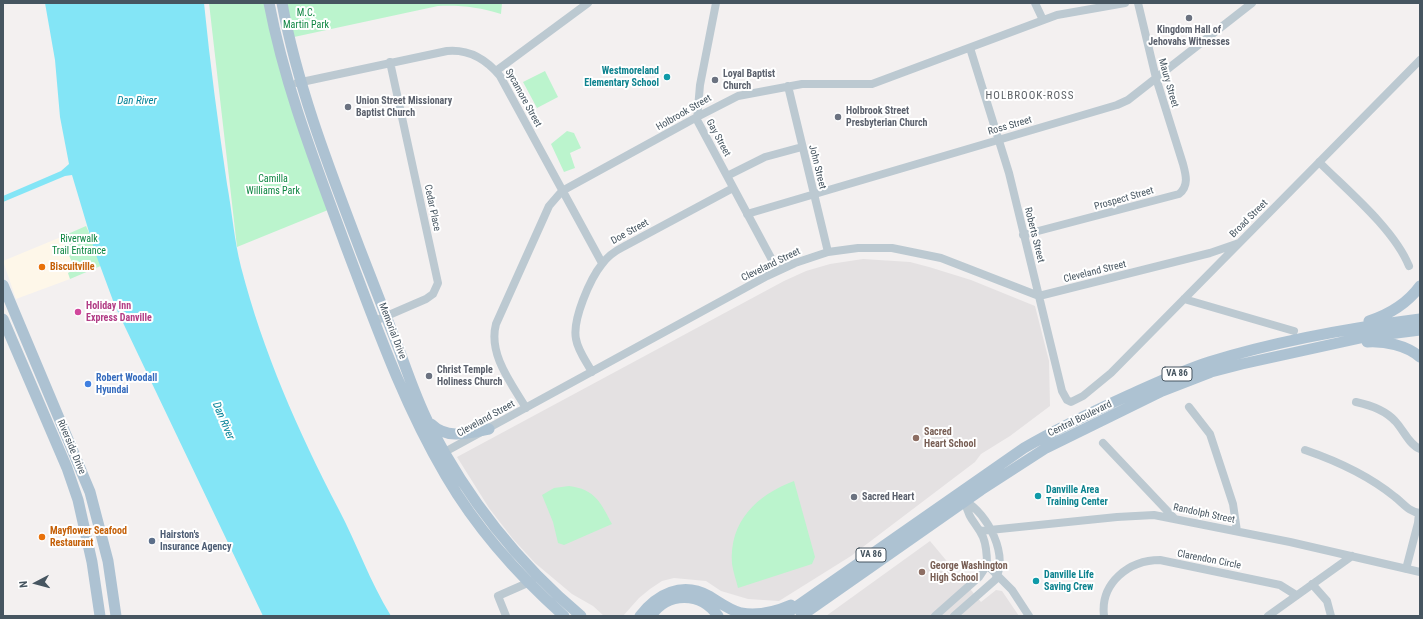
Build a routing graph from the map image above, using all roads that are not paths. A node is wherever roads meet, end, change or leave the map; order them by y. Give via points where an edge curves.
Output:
1 (269, 3) edge
2 (282, 3) edge
3 (588, 3) edge
4 (716, 3) edge
5 (1035, 3) edge
6 (1125, 3) edge
7 (1138, 3) edge
8 (1252, 3) edge
9 (1043, 20) junction
10 (970, 48) junction
11 (1420, 60) edge
12 (390, 62) junction
13 (496, 71) junction
14 (1156, 78) junction
15 (300, 82) junction
16 (288, 85) junction
17 (788, 86) junction
18 (696, 117) junction
19 (999, 140) junction
20 (1177, 145) joint
21 (802, 148) junction
22 (1319, 162) junction
23 (727, 176) junction
24 (733, 188) junction
25 (562, 191) junction
26 (814, 194) junction
27 (747, 214) junction
28 (1024, 235) junction
29 (1239, 243) junction
30 (828, 252) junction
31 (602, 263) junction
32 (1409, 266) dead end
33 (778, 271) junction
34 (3, 285) edge
35 (1420, 286) edge
36 (1039, 296) junction
37 (1184, 299) junction
38 (386, 315) junction
39 (3, 319) edge
40 (1420, 319) edge
41 (375, 320) junction
42 (1420, 330) edge
43 (1294, 331) dead end
44 (1316, 336) junction
45 (1300, 351) junction
46 (1420, 357) edge
47 (592, 372) junction
48 (1090, 390) joint
49 (1356, 402) dead end
50 (1189, 406) dead end
51 (526, 408) junction
52 (428, 421) junction
53 (489, 428) junction
54 (1103, 443) dead end
55 (1420, 449) edge
56 (1305, 450) dead end
57 (440, 455) junction
58 (965, 501) junction
59 (1419, 513) edge
60 (1175, 518) junction
61 (991, 530) junction
62 (980, 531) junction
63 (1237, 531) junction
64 (1352, 556) junction
65 (987, 565) junction
66 (1406, 569) junction
67 (1420, 572) edge
68 (998, 575) junction
69 (534, 581) junction
70 (1312, 584) junction
71 (1296, 595) junction
72 (807, 599) junction
73 (818, 604) junction
74 (100, 616) edge
75 (116, 616) edge
76 (506, 616) edge
77 (564, 616) edge
78 (581, 616) edge
79 (640, 616) edge
80 (651, 616) edge
81 (718, 616) edge
82 (783, 616) edge
83 (801, 616) edge
84 (808, 616) edge
85 (935, 616) edge
86 (954, 616) edge
87 (1029, 616) edge
88 (1104, 616) edge
89 (1268, 616) edge
90 (1331, 616) edge

1 - 16 main road, Memorial Drive
2 - 15 main road, Memorial Drive
3 - 13 street
4 - 18 street, Gay Street
5 - 9 street
6 - 9 street, Holbrook Street via 1074,11
7 - 14 street, Maury Street
8 - 14 street, Ross Street
9 - 10 street, Holbrook Street
10 - 17 street, Holbrook Street via 872,84
10 - 19 street, Roberts Street
11 - 22 street, Broad Street
12 - 13 street, Sycamore Street via 456,50 473,54
12 - 15 street, Sycamore Street
12 - 38 street, Cedar Place via 438,283 433,294 426,299
13 - 25 street, Sycamore Street
14 - 19 street, Ross Street via 1128,100 1117,105
14 - 20 street, Maury Street
15 - 16 street, Sycamore Street
15 - 38 main road, Memorial Drive
16 - 41 main road, Memorial Drive
17 - 18 street, Holbrook Street via 738,96
17 - 21 street, John Street
18 - 23 street, Gay Street
18 - 25 street, Holbrook Street
19 - 26 street, Ross Street
19 - 28 street, Roberts Street
20 - 28 street, Prospect Street via 1186,177 1184,188 1179,194
21 - 23 street via 765,157
21 - 26 street, John Street
22 - 29 street, Broad Street
22 - 32 street via 1378,221 1402,250
23 - 24 street, Gay Street
24 - 27 street, Gay Street
24 - 31 street, Doe Street via 623,247
25 - 31 street, Sycamore Street
25 - 51 street, Holbrook Street via 548,206 494,332 497,356
26 - 27 street, Ross Street
26 - 30 street, John Street
27 - 33 street, Gay Street
28 - 36 street, Roberts Street
29 - 36 street, Cleveland Street via 1210,253
29 - 37 street, Broad Street
30 - 33 street, Cleveland Street
30 - 36 street, Cleveland Street via 875,248 925,254
31 - 47 street, Doe Street via 578,314 575,329 578,346
33 - 47 street, Cleveland Street
34 - 75 main road, Riverside Drive via 90,492 108,561
35 - 44 main road via 1406,302 1387,314
36 - 48 street, Roberts Street via 1064,397 1074,402
37 - 43 street
37 - 48 street, Broad Street via 1111,373
38 - 41 street, Cedar Place
38 - 52 main road, Memorial Drive
39 - 74 main road, Riverside Drive via 67,468 78,500 91,555
40 - 44 main road, Central Boulevard / VA 86
41 - 57 main road, Memorial Drive via 403,394
42 - 45 main road, Central Boulevard / VA 86 via 1365,337
44 - 72 main road, Central Boulevard / VA 86 via 1228,357 1184,371 1064,426 1024,448
45 - 46 main road via 1307,353 1374,342 1402,347
45 - 58 main road, Central Boulevard / VA 86 via 1211,372 1162,391 1046,448
47 - 51 street, Cleveland Street
49 - 55 street via 1373,407 1391,417 1414,446
50 - 63 street via 1210,434 1233,504
51 - 53 street, Cleveland Street
52 - 53 main road via 439,430 454,434
52 - 57 main road, Memorial Drive
53 - 57 street, Cleveland Street
54 - 60 street
56 - 59 street via 1347,466 1390,493 1410,510
57 - 69 main road, Memorial Drive via 458,495 480,527
58 - 61 street via 974,506
58 - 62 street via 968,515
58 - 73 main road, Central Boulevard / VA 86
59 - 66 street
60 - 61 street, Randolph Street via 1143,515
60 - 63 street, Randolph Street
61 - 62 street, Randolph Street
61 - 68 street via 999,556
62 - 65 street via 987,548
63 - 64 street, Randolph Street
64 - 66 street, Randolph Street
64 - 70 street
65 - 68 street
65 - 85 street via 979,577
66 - 67 street, Randolph Street
68 - 86 street
68 - 87 street via 1012,590
69 - 76 street via 498,596
69 - 77 main road, Memorial Drive
69 - 78 main road, Memorial Drive
70 - 71 street
70 - 90 street via 1327,601
71 - 88 street, Clarendon Circle via 1280,585 1160,560 1142,562 1128,568 1119,576 1108,591
71 - 89 street
72 - 79 main road via 771,612 753,614 736,611 703,593 681,589 659,596
72 - 82 main road, Central Boulevard / VA 86
73 - 83 main road, Central Boulevard / VA 86
73 - 84 main road
80 - 81 main road via 664,603 686,597 702,602

